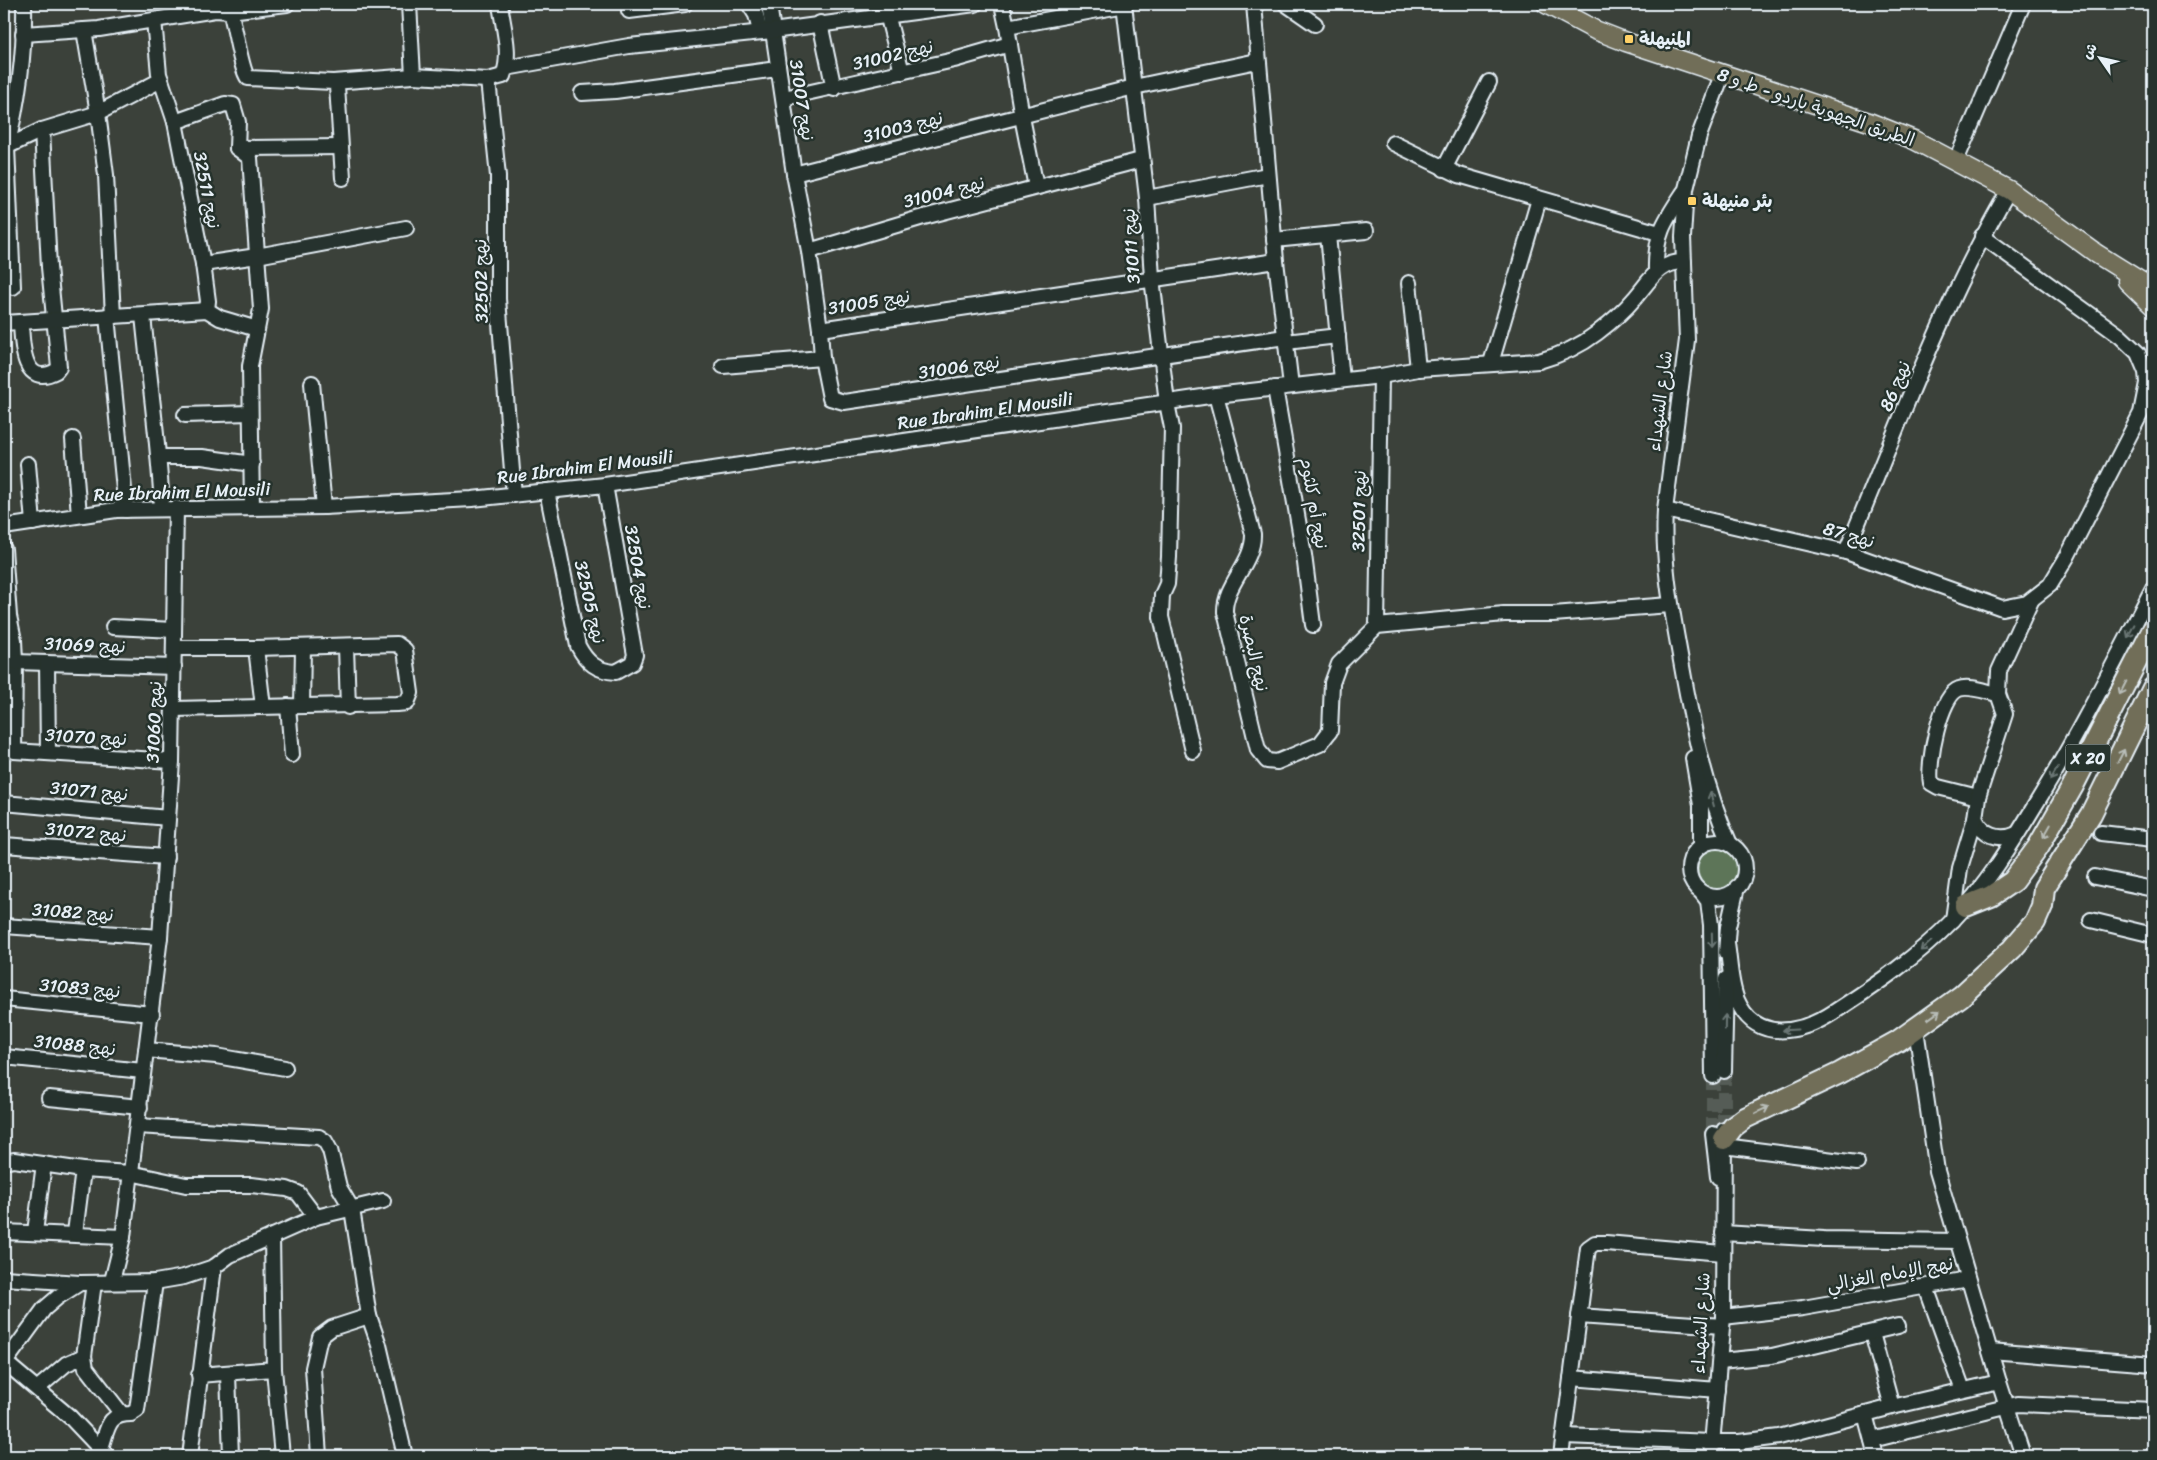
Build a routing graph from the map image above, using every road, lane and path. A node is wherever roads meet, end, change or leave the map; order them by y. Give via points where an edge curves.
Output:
1 (24, 4) edge
2 (287, 4) edge
3 (409, 4) edge
4 (500, 4) edge
5 (685, 4) edge
6 (749, 4) edge
7 (769, 4) edge
8 (975, 4) edge
9 (1002, 4) edge
10 (1254, 4) edge
11 (1286, 4) edge
12 (1546, 4) edge
13 (2022, 4) edge
14 (1124, 5) edge
15 (253, 6) edge
16 (230, 11) junction
17 (629, 12) dead end
18 (887, 14) junction
19 (154, 20) junction
20 (820, 24) junction
21 (1315, 24) dead end
22 (1007, 27) junction
23 (84, 30) junction
24 (766, 32) junction
25 (22, 34) junction
26 (1010, 44) junction
27 (1257, 61) junction
28 (506, 68) junction
29 (777, 69) junction
30 (902, 72) junction
31 (1722, 75) junction
32 (413, 76) junction
33 (161, 80) junction
34 (488, 80) junction
35 (333, 82) junction
36 (1489, 82) dead end
37 (1134, 87) junction
38 (834, 88) junction
39 (582, 94) dead end
40 (784, 98) junction
41 (98, 113) junction
42 (1022, 117) junction
43 (175, 122) junction
44 (42, 130) junction
45 (1393, 143) dead end
46 (340, 147) junction
47 (5, 148) edge
48 (236, 148) junction
49 (1141, 160) junction
50 (1956, 161) junction
51 (1444, 169) junction
52 (794, 174) junction
53 (1268, 176) junction
54 (343, 178) dead end
55 (1036, 187) junction
56 (1686, 188) junction
57 (2009, 190) junction
58 (1147, 198) junction
59 (1539, 200) junction
60 (406, 228) dead end
61 (1366, 231) dead end
62 (1659, 233) junction
63 (1328, 235) junction
64 (1982, 236) junction
65 (1274, 240) junction
66 (809, 251) junction
67 (2097, 254) junction
68 (258, 256) junction
69 (1276, 261) junction
70 (1684, 262) junction
71 (203, 264) junction
72 (1656, 271) junction
73 (1152, 278) junction
74 (1410, 283) dead end
75 (13, 287) dead end
76 (2153, 289) edge
77 (2153, 306) edge
78 (207, 310) junction
79 (143, 315) junction
80 (110, 316) junction
81 (53, 319) junction
82 (4, 322) edge
83 (21, 322) junction
84 (257, 329) junction
85 (820, 329) junction
86 (1338, 336) junction
87 (1286, 340) junction
88 (1161, 354) junction
89 (822, 358) junction
90 (1490, 362) junction
91 (723, 366) dead end
92 (1418, 369) junction
93 (1381, 376) junction
94 (1342, 380) junction
95 (312, 383) dead end
96 (1291, 386) junction
97 (1275, 388) junction
98 (1216, 395) junction
99 (1167, 403) junction
100 (250, 413) junction
101 (185, 414) dead end
102 (73, 439) dead end
103 (159, 457) junction
104 (28, 464) dead end
105 (252, 464) junction
106 (605, 486) junction
107 (547, 491) junction
108 (514, 495) junction
109 (252, 507) junction
110 (324, 507) junction
111 (162, 508) junction
112 (176, 508) junction
113 (126, 510) junction
114 (1665, 510) junction
115 (80, 515) junction
116 (33, 523) junction
117 (4, 527) edge
118 (4, 549) edge
119 (1846, 552) junction
120 (2153, 588) edge
121 (2024, 604) junction
122 (1670, 605) junction
123 (1313, 626) dead end
124 (1377, 626) junction
125 (113, 628) dead end
126 (2153, 629) edge
127 (174, 630) junction
128 (346, 647) junction
129 (174, 648) junction
130 (256, 648) junction
131 (303, 648) junction
132 (635, 654) joint
133 (16, 662) junction
134 (47, 663) junction
135 (174, 667) junction
136 (2153, 688) edge
137 (1998, 694) junction
138 (288, 706) junction
139 (302, 706) junction
140 (348, 706) junction
141 (263, 707) junction
142 (174, 708) junction
143 (1695, 735) junction
144 (9, 751) edge
145 (1193, 751) dead end
146 (48, 754) junction
147 (292, 754) dead end
148 (172, 761) junction
149 (1978, 797) junction
150 (5, 803) edge
151 (168, 818) junction
152 (1974, 818) junction
153 (2101, 833) dead end
154 (2017, 834) junction
155 (2153, 839) edge
156 (1730, 844) junction
157 (4, 845) edge
158 (1701, 846) junction
159 (166, 857) junction
160 (2095, 877) dead end
161 (1737, 887) junction
162 (2153, 889) edge
163 (1702, 893) junction
164 (1959, 913) junction
165 (2091, 920) dead end
166 (4, 926) edge
167 (2153, 935) edge
168 (160, 937) junction
169 (1727, 944) junction
170 (4, 1000) edge
171 (152, 1014) junction
172 (1916, 1029) junction
173 (146, 1050) junction
174 (4, 1056) edge
175 (285, 1068) dead end
176 (143, 1071) junction
177 (49, 1098) dead end
178 (140, 1107) junction
179 (137, 1126) junction
180 (1722, 1137) junction
181 (4, 1162) edge
182 (1858, 1163) dead end
183 (44, 1164) junction
184 (83, 1170) junction
185 (130, 1173) junction
186 (383, 1201) dead end
187 (352, 1209) junction
188 (316, 1216) junction
189 (4, 1232) edge
190 (35, 1232) junction
191 (76, 1233) junction
192 (1723, 1233) junction
193 (272, 1236) junction
194 (123, 1237) junction
195 (1958, 1241) junction
196 (1722, 1253) junction
197 (214, 1267) junction
198 (4, 1278) edge
199 (1968, 1278) junction
200 (112, 1281) junction
201 (155, 1282) junction
202 (80, 1283) junction
203 (94, 1283) junction
204 (1926, 1287) junction
205 (369, 1316) junction
206 (1579, 1316) junction
207 (1723, 1322) junction
208 (1898, 1326) dead end
209 (1872, 1333) junction
210 (1990, 1351) junction
211 (84, 1356) junction
212 (1720, 1361) junction
213 (5, 1363) edge
214 (2153, 1364) edge
215 (274, 1369) junction
216 (228, 1374) junction
217 (199, 1375) junction
218 (1571, 1378) junction
219 (1999, 1382) junction
220 (38, 1388) junction
221 (1717, 1390) junction
222 (1963, 1390) junction
223 (2006, 1406) junction
224 (1892, 1407) junction
225 (2153, 1410) edge
226 (121, 1413) junction
227 (1865, 1414) junction
228 (1565, 1436) junction
229 (1872, 1440) junction
230 (1712, 1449) edge
231 (104, 1452) edge
232 (190, 1456) edge
233 (231, 1456) edge
234 (282, 1456) edge
235 (319, 1456) edge
236 (405, 1456) edge
237 (1561, 1456) edge
238 (1876, 1456) edge
239 (2023, 1456) edge

1 - 25 street
2 - 15 street
3 - 32 street
4 - 28 street via 508,57
5 - 17 street
6 - 24 street
7 - 24 street, نهج 31007
8 - 18 street
9 - 22 street
10 - 27 street
11 - 21 street
12 - 31 main road, الطريق الجهوية باردو - ط و 8 via 1594,30
13 - 50 street
14 - 22 street
14 - 37 street, نهج 31011
15 - 16 street
16 - 19 street via 215,10
16 - 35 street via 242,56 242,69 248,78
18 - 20 street
18 - 30 street
19 - 23 street
19 - 33 street, نهج 32511
20 - 24 street
20 - 38 street
22 - 26 street
23 - 25 street
23 - 41 street
24 - 28 street via 629,46
24 - 29 street, نهج 31007
25 - 47 street via 14,110
26 - 30 street, نهج 31002
26 - 42 street
27 - 37 street, نهج 31003
27 - 53 street
28 - 34 street via 503,76
29 - 39 street
29 - 40 street, نهج 31007
30 - 38 street, نهج 31002
31 - 50 main road, الطريق الجهوية باردو - ط و 8 via 1877,125
31 - 56 street, شارع الشهداء via 1699,136
32 - 34 street
32 - 35 street
33 - 41 street
33 - 43 street, نهج 32511
34 - 108 street, نهج 32502 via 498,176 498,298
35 - 46 street via 337,86
36 - 51 street
37 - 42 street, نهج 31003
37 - 49 street, نهج 31011
38 - 40 street, نهج 31002
40 - 52 street, نهج 31007
41 - 44 street
41 - 80 street via 106,175
42 - 52 street, نهج 31003
42 - 55 street
43 - 48 street via 225,104 233,105 238,122
43 - 71 street, نهج 32511
44 - 47 street
44 - 81 street
45 - 51 street
46 - 48 street
46 - 54 street
47 - 75 street
48 - 68 street via 250,158
49 - 55 street, نهج 31004
49 - 58 street, نهج 31011
50 - 57 main road, الطريق الجهوية باردو - ط و 8
51 - 59 street
52 - 66 street, نهج 31005
53 - 58 street
53 - 65 street
55 - 66 street, نهج 31004
56 - 62 street
56 - 70 street, شارع الشهداء
57 - 64 street, نهج 86
57 - 67 main road, الطريق الجهوية باردو - ط و 8
58 - 73 street, نهج 31011
59 - 62 street
59 - 90 street
60 - 68 street
61 - 63 street
62 - 72 street
63 - 65 street
63 - 86 street
64 - 119 street, نهج 86 via 1957,286
64 - 121 street via 2120,336 2138,353 2146,372 2141,413 2131,434 2050,585
65 - 69 street
66 - 85 street, نهج 31005
67 - 76 main road, الطريق الجهوية باردو - ط و 8
67 - 77 main road, الطريق الجهوية باردو - ط و 8
68 - 71 street
68 - 84 street via 261,309
69 - 73 street, نهج 31005
69 - 87 street
70 - 72 street
70 - 114 street, شارع الشهداء via 1686,349
71 - 78 street, نهج 32511
72 - 90 street, Rue Ibrahim El Mousili via 1634,299 1576,348 1539,361
73 - 85 street, نهج 31005
73 - 88 street, نهج 31011
74 - 92 street
78 - 79 street
78 - 84 street via 220,318
79 - 80 street
79 - 103 street
80 - 81 street
80 - 113 street
81 - 83 street
81 - 83 street via 58,368 50,374 32,371 27,366
82 - 83 street
84 - 100 street via 250,366
85 - 89 street, نهج 31006
86 - 87 street
86 - 94 street
87 - 88 street
87 - 96 street
88 - 89 street, نهج 31006 via 844,402 829,395
88 - 99 street, نهج 31011
89 - 91 street
90 - 92 street, Rue Ibrahim El Mousili
92 - 93 street, Rue Ibrahim El Mousili
93 - 94 street, Rue Ibrahim El Mousili
93 - 124 street, نهج 32501
94 - 96 street, Rue Ibrahim El Mousili
95 - 110 street
96 - 97 street, Rue Ibrahim El Mousili
97 - 98 street, Rue Ibrahim El Mousili
97 - 123 street, نهج أم كلثوم
98 - 99 street, Rue Ibrahim El Mousili
98 - 124 street, نهج البصرة via 1253,534 1251,550 1228,595 1225,612 1258,750 1267,761 1277,762 1320,744 1330,731 1332,683 1339,664
99 - 106 street, Rue Ibrahim El Mousili
99 - 145 street, نهج 31011 via 1173,461 1167,584 1162,595 1161,617
100 - 101 street
100 - 105 street
102 - 115 street
103 - 105 street via 202,457
103 - 111 street
104 - 116 street
105 - 109 street
106 - 107 street, Rue Ibrahim El Mousili
106 - 132 street, نهج 32504
107 - 108 street, Rue Ibrahim El Mousili
107 - 132 street, نهج 32505 via 578,646 595,667 616,672 632,663
108 - 110 street, Rue Ibrahim El Mousili
109 - 110 street, Rue Ibrahim El Mousili
109 - 112 street, Rue Ibrahim El Mousili
111 - 112 street, Rue Ibrahim El Mousili
111 - 113 street, Rue Ibrahim El Mousili
112 - 127 street, نهج 31060
113 - 115 street, Rue Ibrahim El Mousili
114 - 119 street, نهج 87
114 - 122 street, شارع الشهداء via 1664,560
115 - 116 street, Rue Ibrahim El Mousili
116 - 117 street, Rue Ibrahim El Mousili
118 - 133 street, نهج 31070
119 - 121 street, نهج 87 via 1992,606 2002,608
120 -> 154 street, X 20 via 2084,721
121 - 137 street via 1999,670
122 - 124 street via 1553,614 1504,614
122 - 143 street, شارع الشهداء
125 - 127 street
126 -> 164 highway, X 20 via 2038,847 2013,881
127 - 129 street, نهج 31060
128 - 131 street
128 - 140 street
128 - 140 street via 387,643 401,646 408,663 411,693 407,703
129 - 130 street
129 - 135 street, نهج 31060
130 - 131 street
130 - 141 street
131 - 139 street
133 - 134 street, نهج 31069
133 - 144 street, نهج 31070 via 15,735
134 - 135 street, نهج 31069
134 - 146 street
135 - 142 street, نهج 31060
172 -> 136 highway, X 20 via 1975,985 2035,922 2042,906 2044,888 2091,814
137 - 149 street via 2005,714
137 - 149 street via 1963,688 1952,693 1943,710 1930,761 1931,783
138 - 139 street
138 - 141 street
138 - 147 street
139 - 140 street
141 - 142 street
142 - 148 street, نهج 31060
156 -> 143 street via 1714,806
143 - 158 street via 1692,745 1701,805
144 - 146 street, نهج 31070
146 - 148 street, نهج 31070
148 - 151 street, نهج 31060
149 - 152 street
150 - 151 street, نهج 31071
151 - 159 street, نهج 31060
152 - 154 street via 1989,834 2003,838
152 - 164 street via 1960,868
153 - 155 street
154 - 164 street, X 20 via 2001,861
156 - 158 street via 1715,841
156 - 161 street via 1744,864
157 - 159 street, نهج 31072
158 - 163 street via 1690,861 1689,870 1691,879
159 - 168 street, نهج 31060
160 - 162 street
161 - 163 street via 1721,896
161 - 169 street
163 -> 169 street via 1708,901 1712,931 1718,1073
164 -> 169 street, X 20 via 1905,964 1879,983 1824,1018 1798,1030 1763,1026 1744,1012 1734,991
165 - 167 street
166 - 168 street, نهج 31082
168 - 171 street, نهج 31060
170 - 171 street, نهج 31083
171 - 173 street
180 -> 172 highway via 1745,1118 1847,1070
172 - 195 street via 1932,1147
173 - 175 street via 216,1056
173 - 176 street
174 - 176 street, نهج 31088
176 - 178 street
177 - 178 street
178 - 179 street
179 - 185 street
179 - 187 street via 319,1137 330,1150 339,1187
180 - 182 street
180 - 192 street, شارع الشهداء
181 - 183 street
183 - 184 street
183 - 190 street
184 - 185 street
184 - 191 street
185 - 188 street via 186,1185 251,1185 287,1189 298,1193
185 - 194 street
186 - 187 street
187 - 188 street
187 - 205 street
188 - 193 street
189 - 190 street
190 - 191 street
191 - 194 street
192 - 195 street via 1824,1239
192 - 196 street, شارع الشهداء
193 - 197 street
193 - 215 street
194 - 200 street
195 - 199 street
196 - 206 street via 1595,1243 1588,1248
196 - 207 street, شارع الشهداء
197 - 201 street
197 - 217 street
198 - 202 street
199 - 204 street, نهج الإمام الغزالي
199 - 210 street, نهج الإمام الغزالي
200 - 201 street
200 - 203 street
201 - 226 street via 137,1410 131,1414
202 - 203 street
202 - 213 street via 44,1309
203 - 211 street
204 - 207 street, نهج الإمام الغزالي
204 - 222 street
205 - 235 street via 332,1328 320,1337 313,1368
205 - 236 street via 379,1344
206 - 207 street, نهج الإمام الغزالي
206 - 218 street
207 - 212 street, شارع الشهداء
208 - 209 street
209 - 212 street via 1772,1356
209 - 224 street
210 - 214 street
210 - 219 street, نهج الإمام الغزالي
211 - 220 street via 66,1364
211 - 226 street via 86,1368
212 - 221 street, شارع الشهداء
213 - 220 street
215 - 216 street
215 - 234 street
216 - 217 street
216 - 233 street
217 - 232 street
218 - 221 street
218 - 228 street
219 - 222 street
219 - 223 street, نهج الإمام الغزالي
220 - 231 street
221 - 230 street, شارع الشهداء
222 - 224 street
223 - 225 street via 2032,1403
223 - 229 street
223 - 239 street, نهج الإمام الغزالي
224 - 227 street
226 - 231 street via 111,1422
227 - 229 street
227 - 230 street via 1779,1437
228 - 230 street
228 - 237 street
229 - 238 street

